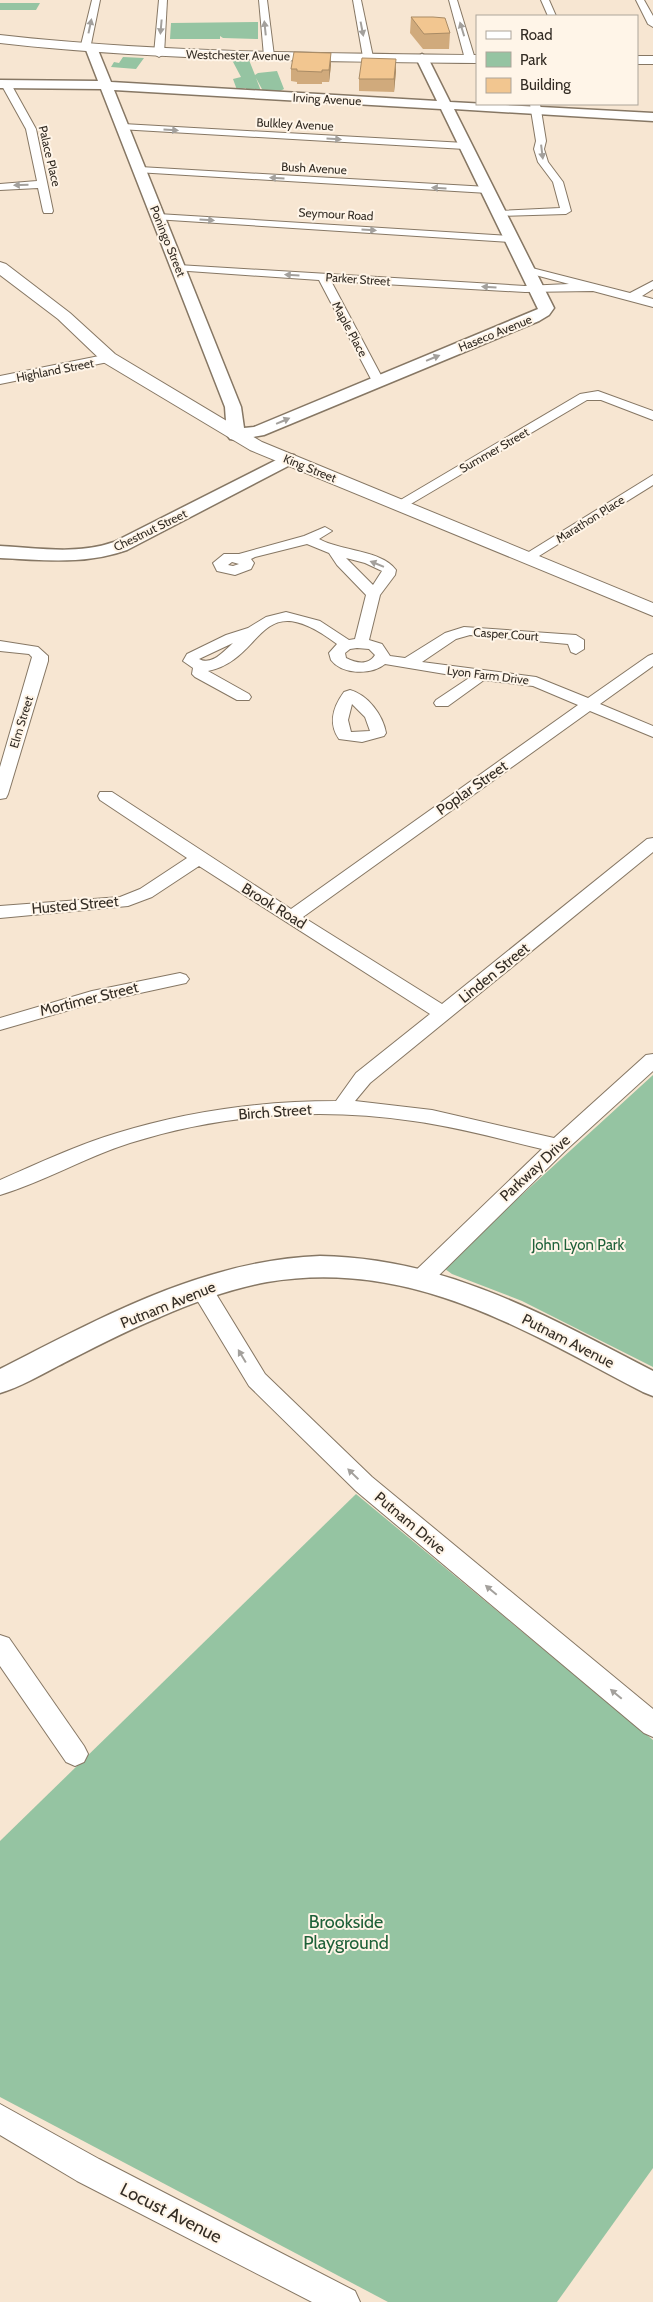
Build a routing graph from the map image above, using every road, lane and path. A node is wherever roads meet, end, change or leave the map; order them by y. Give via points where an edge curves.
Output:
1 (96, 0) edge
2 (163, 0) edge
3 (263, 0) edge
4 (357, 0) edge
5 (453, 0) edge
6 (545, 0) edge
7 (640, 0) edge
8 (552, 15) edge
9 (653, 24) edge
10 (0, 39) edge
11 (92, 50) junction
12 (159, 54) junction
13 (269, 56) junction
14 (368, 57) junction
15 (422, 58) junction
16 (474, 59) edge
17 (638, 60) edge
18 (653, 60) edge
19 (3, 84) edge
20 (107, 86) junction
21 (446, 105) junction
22 (535, 107) edge
23 (653, 117) edge
24 (123, 127) junction
25 (465, 146) junction
26 (140, 170) junction
27 (43, 184) junction
28 (0, 187) edge
29 (488, 190) junction
30 (48, 211) dead end
31 (499, 214) junction
32 (158, 217) junction
33 (511, 239) junction
34 (0, 267) edge
35 (178, 268) junction
36 (528, 270) junction
37 (323, 277) junction
38 (653, 284) edge
39 (596, 287) junction
40 (538, 289) junction
41 (633, 297) junction
42 (653, 302) edge
43 (109, 358) junction
44 (0, 380) edge
45 (378, 381) junction
46 (653, 416) edge
47 (236, 435) junction
48 (288, 459) junction
49 (653, 479) edge
50 (399, 505) junction
51 (325, 531) dead end
52 (309, 539) junction
53 (0, 552) edge
54 (335, 552) junction
55 (242, 558) dead end
56 (526, 558) junction
57 (373, 594) junction
58 (653, 610) edge
59 (354, 644) junction
60 (0, 646) edge
61 (576, 650) dead end
62 (382, 659) junction
63 (653, 659) edge
64 (406, 664) junction
65 (349, 666) junction
66 (478, 675) junction
67 (350, 695) dead end
68 (243, 697) dead end
69 (442, 703) dead end
70 (590, 705) junction
71 (653, 732) edge
72 (0, 794) edge
73 (106, 796) dead end
74 (653, 843) edge
75 (199, 858) junction
76 (0, 912) edge
77 (291, 917) junction
78 (180, 979) dead end
79 (444, 1014) junction
80 (0, 1024) edge
81 (653, 1060) edge
82 (341, 1109) junction
83 (558, 1146) junction
84 (0, 1188) edge
85 (420, 1280) junction
86 (202, 1290) junction
87 (0, 1382) edge
88 (653, 1384) edge
89 (0, 1646) edge
90 (653, 1725) edge
91 (75, 1754) dead end
92 (0, 2119) edge
93 (344, 2302) edge

11 -> 1 street via 86,45
2 -> 12 street
13 -> 3 street
4 -> 14 street
16 -> 5 street
6 - 8 street
7 - 9 street
10 - 11 main road, Westchester Avenue
11 - 12 main road, Westchester Avenue
11 - 20 street, Poningo Street
12 - 13 main road, Westchester Avenue
13 - 14 main road, Westchester Avenue
14 - 15 main road, Westchester Avenue
15 - 16 main road, Westchester Avenue
15 - 21 street, Haseco Avenue
17 - 18 main road
19 - 20 street, Irving Avenue
19 - 27 street, Palace Place via 31,129
20 - 21 street, Irving Avenue
20 - 24 street, Poningo Street
21 - 22 street, Irving Avenue
21 - 25 street, Haseco Avenue
22 - 23 street, Irving Avenue
22 -> 31 street via 541,141 539,149 543,162 558,182 566,211
24 -> 25 street, Bulkley Avenue
24 - 26 street, Poningo Street
25 - 29 street, Haseco Avenue
29 -> 26 street, Bush Avenue
26 - 32 street, Poningo Street
27 -> 28 street
27 - 30 street, Palace Place
29 - 31 street, Haseco Avenue
31 - 33 street, Haseco Avenue
32 -> 33 street, Seymour Road
32 - 35 street, Poningo Street
33 - 36 street, Haseco Avenue
34 - 43 main road, King Street via 64,316
37 -> 35 street, Parker Street
35 - 47 street, Poningo Street via 233,408
36 - 39 street
36 - 40 street, Haseco Avenue
40 -> 37 street, Parker Street
37 - 45 street, Maple Place
38 - 41 street
39 - 40 street, Parker Street
39 - 41 street
45 -> 40 street, Haseco Avenue via 544,312 546,308
41 - 42 street
43 - 44 street, Highland Street
43 - 47 main road, King Street
47 -> 45 street, Haseco Avenue via 258,431
46 - 50 street, Summer Street via 605,397 590,395
47 - 48 main road, King Street
48 - 50 main road, King Street
48 - 53 street, Chestnut Street via 132,542 107,551 87,555
49 - 56 street, Marathon Place
50 - 56 main road, King Street
51 - 52 street
52 - 54 street
52 - 55 street
54 - 57 street
57 -> 54 street via 389,570 356,556
56 - 58 main road, King Street
57 - 59 street
59 - 62 street via 371,644 380,649
59 - 65 street via 338,651 339,660
59 - 68 street via 292,617 276,618 253,631 216,665 201,666 200,674
60 - 72 street, Elm Street via 36,652 40,661
61 - 64 street, Casper Court via 576,640 457,632
62 - 64 street, Lyon Farm Drive
62 - 65 street, Lyon Farm Drive via 372,666
63 - 70 street, Poplar Street
64 - 66 street, Lyon Farm Drive
65 - 67 street
66 - 69 street
66 - 70 street, Lyon Farm Drive via 536,682
70 - 71 street, Lyon Farm Drive
70 - 77 street, Poplar Street
73 - 75 street, Brook Road
74 - 79 street, Linden Street
75 - 76 street, Husted Street via 146,893 122,902
75 - 77 street, Brook Road
77 - 79 street, Brook Road
78 - 80 street, Mortimer Street via 92,996
79 - 82 street, Linden Street via 364,1078
81 - 83 street, Parkway Drive
82 - 83 street, Birch Street via 414,1114
82 - 84 street, Birch Street via 303,1108 244,1113 174,1124 86,1151
83 - 85 street, Parkway Drive
85 - 86 street, Putnam Avenue via 379,1270 305,1267
85 - 88 street, Putnam Avenue via 471,1294 546,1328
86 - 87 street, Putnam Avenue via 174,1300
90 -> 86 street, Putnam Drive via 356,1477 257,1380
89 - 91 street
92 - 93 street, Locust Avenue via 88,2170

